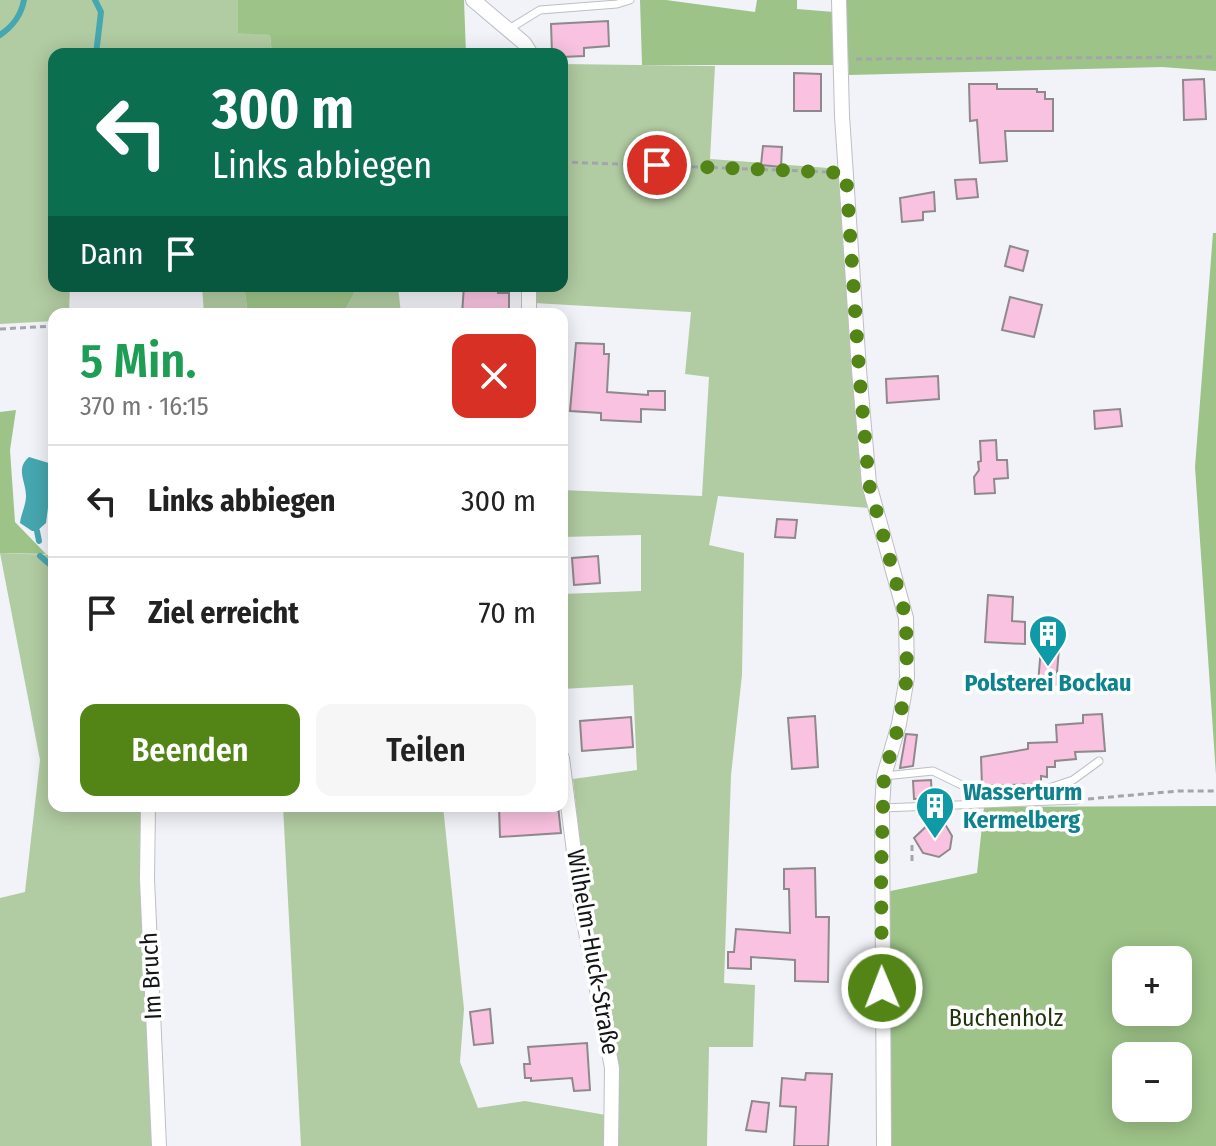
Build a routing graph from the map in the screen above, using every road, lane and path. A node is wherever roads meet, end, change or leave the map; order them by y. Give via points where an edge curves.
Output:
1 (473, 0) edge
2 (630, 0) edge
3 (839, 0) edge
4 (509, 29) junction
5 (527, 48) edge
6 (1216, 57) edge
7 (841, 59) junction
8 (568, 162) edge
9 (846, 173) junction
10 (48, 326) edge
11 (0, 329) edge
12 (1099, 761) dead end
13 (884, 776) junction
14 (1216, 791) edge
15 (1077, 800) joint
16 (568, 805) edge
17 (882, 808) junction
18 (148, 812) edge
19 (912, 844) dead end
20 (912, 861) dead end
21 (159, 1146) edge
22 (611, 1146) edge
23 (884, 1146) edge

1 - 4 street
2 - 4 lane via 540,10
3 - 7 street
4 - 5 street
6 - 7 path
7 - 9 street
8 - 9 path
9 - 13 street via 869,484 906,618 907,677
10 - 11 path
12 - 13 lane via 1073,780 1043,790 978,793 933,771
13 - 17 street
14 - 15 path
15 - 17 lane
16 - 22 street, Wilhelm-Huck-Straße via 612,1068
17 - 23 street
18 - 21 street, Im Bruch
19 - 20 path

